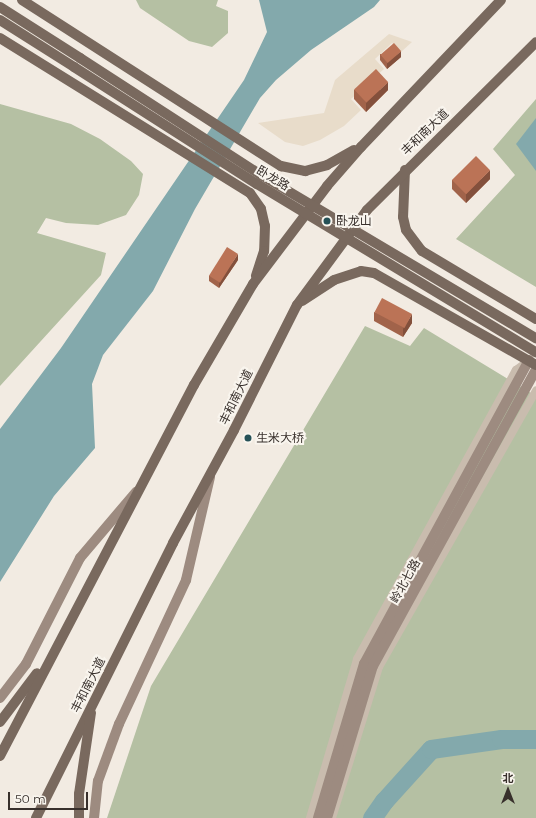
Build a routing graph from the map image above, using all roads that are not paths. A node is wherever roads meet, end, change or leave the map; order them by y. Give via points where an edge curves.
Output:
1 (22, 0) edge
2 (501, 0) edge
3 (0, 7) edge
4 (0, 20) edge
5 (0, 38) edge
6 (536, 42) edge
7 (361, 147) junction
8 (405, 170) junction
9 (253, 284) junction
10 (297, 305) junction
11 (536, 319) edge
12 (536, 338) edge
13 (536, 352) edge
14 (533, 362) edge
15 (536, 369) edge
16 (536, 391) edge
17 (211, 475) junction
18 (143, 483) junction
19 (64, 634) junction
20 (0, 698) edge
21 (93, 704) junction
22 (0, 722) edge
23 (0, 756) edge
24 (36, 818) edge
25 (79, 818) edge
26 (94, 818) edge
27 (310, 818) edge
28 (318, 818) edge
29 (327, 818) edge
30 (332, 818) edge

1 - 7 main road, 卧龙路 via 281,166 304,172 327,165
2 - 7 main road
3 - 12 main road, 卧龙路, bridge via 261,175
4 - 13 main road, 卧龙路, bridge via 257,184
5 - 9 main road, 卧龙路 via 250,193 261,209 265,226 264,251
6 - 8 main road, 丰和南大道
7 - 9 main road via 327,186
8 - 10 main road, 丰和南大道 via 367,210
8 - 11 main road via 402,217 406,230 422,250
9 - 18 main road via 194,385
10 - 14 main road via 334,280 361,271 374,273
10 - 17 main road, 丰和南大道
14 - 27 street via 516,370 357,659
14 - 28 street via 364,664
15 - 29 street, 岭北七路 via 373,666
16 - 30 street via 379,667
17 - 21 main road, 丰和南大道 via 173,543
17 - 26 street via 186,580 119,724 98,781
18 - 19 main road
18 - 20 street via 80,558 26,664
19 - 22 main road via 19,700
19 - 23 main road
21 - 24 main road, 丰和南大道
21 - 25 main road via 79,794

